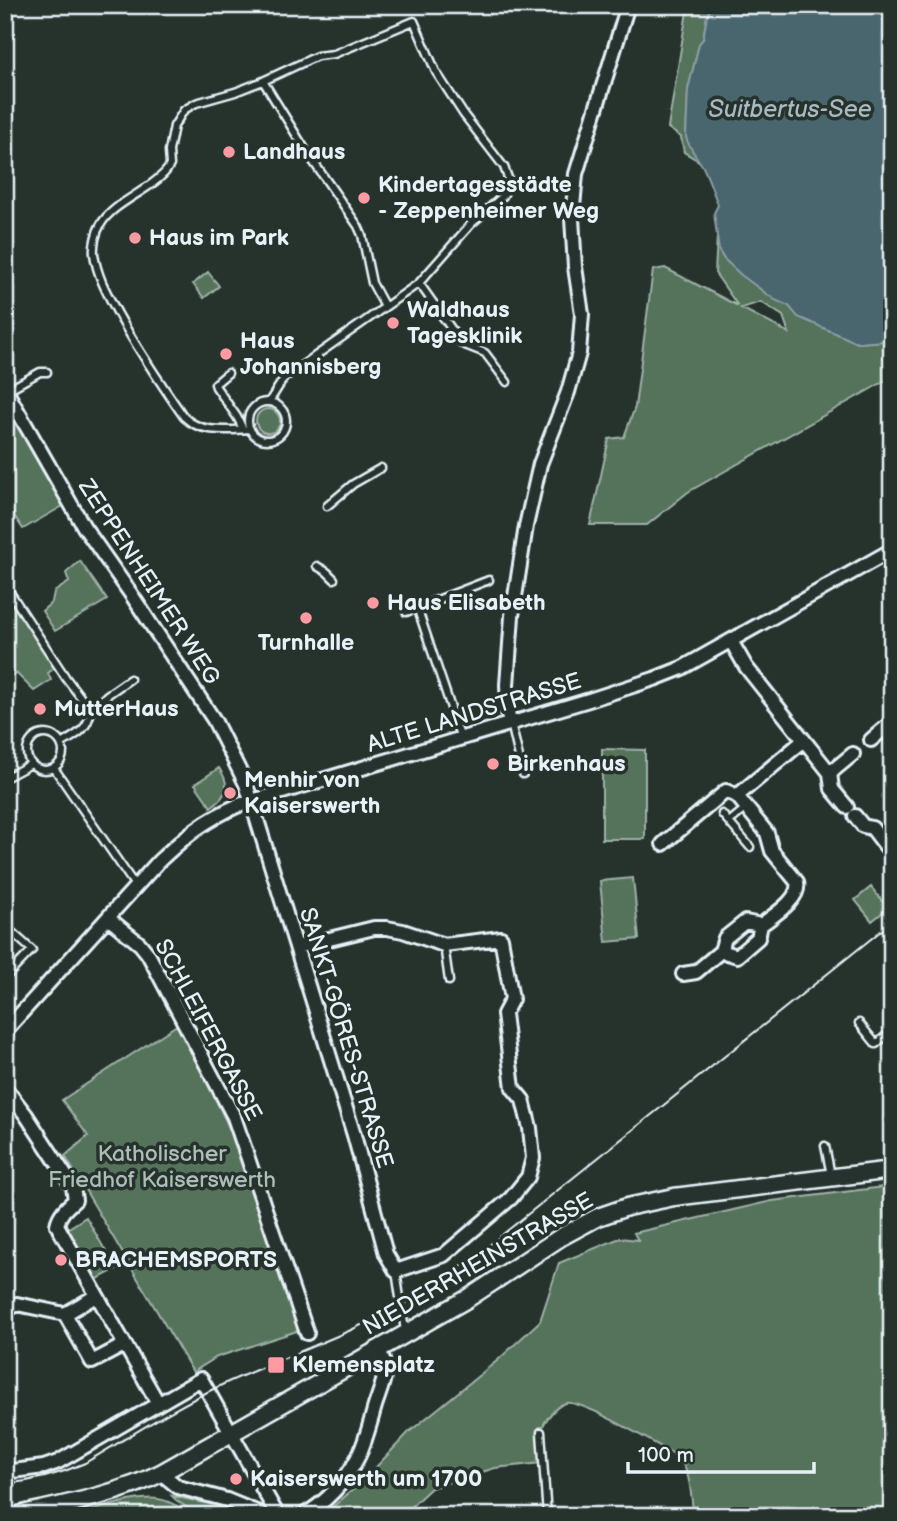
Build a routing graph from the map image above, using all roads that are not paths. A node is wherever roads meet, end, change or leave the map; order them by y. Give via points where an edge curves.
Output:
1 (628, 5) edge
2 (263, 81) junction
3 (419, 283) junction
4 (385, 307) junction
5 (47, 372) dead end
6 (228, 373) dead end
7 (507, 382) dead end
8 (6, 390) edge
9 (269, 402) junction
10 (246, 429) junction
11 (381, 468) dead end
12 (327, 506) dead end
13 (892, 550) edge
14 (317, 566) dead end
15 (334, 579) dead end
16 (489, 580) dead end
17 (5, 589) edge
18 (417, 607) junction
19 (406, 612) dead end
20 (730, 641) junction
21 (130, 679) dead end
22 (451, 708) dead end
23 (91, 711) junction
24 (453, 717) dead end
25 (892, 722) edge
26 (510, 724) junction
27 (461, 738) junction
28 (871, 740) dead end
29 (803, 741) junction
30 (61, 744) junction
31 (853, 754) dead end
32 (31, 764) junction
33 (54, 768) junction
34 (830, 773) junction
35 (523, 774) dead end
36 (5, 778) edge
37 (737, 796) junction
38 (252, 801) junction
39 (746, 808) junction
40 (722, 814) dead end
41 (729, 822) junction
42 (663, 844) dead end
43 (750, 847) dead end
44 (892, 854) edge
45 (136, 887) junction
46 (108, 918) junction
47 (761, 925) junction
48 (5, 926) edge
49 (444, 945) junction
50 (297, 947) junction
51 (721, 951) junction
52 (684, 974) dead end
53 (5, 978) edge
54 (449, 981) dead end
55 (859, 1023) dead end
56 (5, 1031) edge
57 (892, 1031) edge
58 (5, 1088) edge
59 (825, 1146) dead end
60 (892, 1170) edge
61 (832, 1177) junction
62 (396, 1271) junction
63 (96, 1296) junction
64 (5, 1311) edge
65 (65, 1314) junction
66 (307, 1333) dead end
67 (405, 1333) junction
68 (124, 1345) junction
69 (382, 1355) junction
70 (158, 1403) junction
71 (541, 1432) dead end
72 (231, 1433) junction
73 (5, 1472) edge
74 (161, 1473) junction
75 (14, 1516) edge
76 (266, 1516) edge
77 (278, 1516) edge
78 (302, 1516) edge
79 (547, 1516) edge

1 - 26 street via 576,174 572,218 582,314 579,353 540,464 526,526 506,685
2 - 3 lane via 414,21 436,72 508,178 503,196 471,224
2 - 4 lane via 358,226 372,283
2 - 10 lane via 184,110 174,126 167,170 104,220 94,250 104,287 131,339 184,418 213,430
3 - 4 lane
3 - 7 lane via 462,344 485,354
4 - 9 lane via 284,377
5 - 8 lane
6 - 10 lane via 215,384
8 - 38 street, ZEPPENHEIMER WEG via 84,527 214,720
9 - 10 lane via 257,404 249,412
9 - 10 lane via 285,416 281,433 264,440
11 - 12 lane
13 - 20 street, ALTE LANDSTRASSE
14 - 15 lane
16 - 18 lane
17 - 23 lane
18 - 19 lane
18 - 22 lane
20 - 26 street, ALTE LANDSTRASSE via 654,679
20 - 29 street
21 - 23 lane
23 - 30 lane via 85,729
24 - 27 lane
25 - 28 street
26 - 27 street, ALTE LANDSTRASSE
26 - 35 lane
27 - 38 street, ALTE LANDSTRASSE
29 - 34 street
29 - 37 street
30 - 32 lane via 53,735 36,736 27,749
30 - 33 lane via 63,755
31 - 34 street
32 - 33 lane via 41,770
32 - 36 lane
33 - 45 lane
34 - 44 street via 832,789
37 - 39 street
37 - 42 street via 726,791
38 - 45 street, ALTE LANDSTRASSE via 194,829
38 - 50 street, SANKT-GÖRES-STRASSE
39 - 41 lane
39 - 47 street via 767,833 772,851 799,887 796,896
40 - 41 lane
41 - 43 lane
45 - 46 street, ALTE LANDSTRASSE
46 - 56 street, ALTE LANDSTRASSE
46 - 66 street, SCHLEIFERGASSE via 148,954 234,1117
47 - 51 street via 745,922 724,938
47 - 51 street via 758,938 737,956
48 - 53 lane via 32,950
49 - 50 street via 374,928
49 - 54 lane
49 - 62 street via 502,938 512,999 503,1014 513,1088 523,1100 533,1158 528,1177 511,1198 444,1255
50 - 62 street, SANKT-GÖRES-STRASSE via 386,1254
51 - 52 street via 696,972
55 - 57 lane via 876,1044
58 - 63 street via 72,1187 75,1200 57,1225
59 - 61 lane
60 - 61 main road, NIEDERRHEINSTRASSE
61 - 67 main road, NIEDERRHEINSTRASSE via 674,1197 598,1217
62 - 67 lane
63 - 65 street
63 - 68 street
64 - 65 street via 17,1304
65 - 68 street via 92,1362
67 - 69 main road, NIEDERRHEINSTRASSE
68 - 70 street
69 - 72 main road, NIEDERRHEINSTRASSE
69 - 78 street via 384,1376 357,1460 325,1500
70 - 72 street via 201,1379
70 - 73 street via 58,1462
71 - 79 lane
72 - 74 main road, NIEDERRHEINSTRASSE
72 - 77 street
74 - 75 main road, NIEDERRHEINSTRASSE via 141,1483
74 - 76 street via 178,1486

